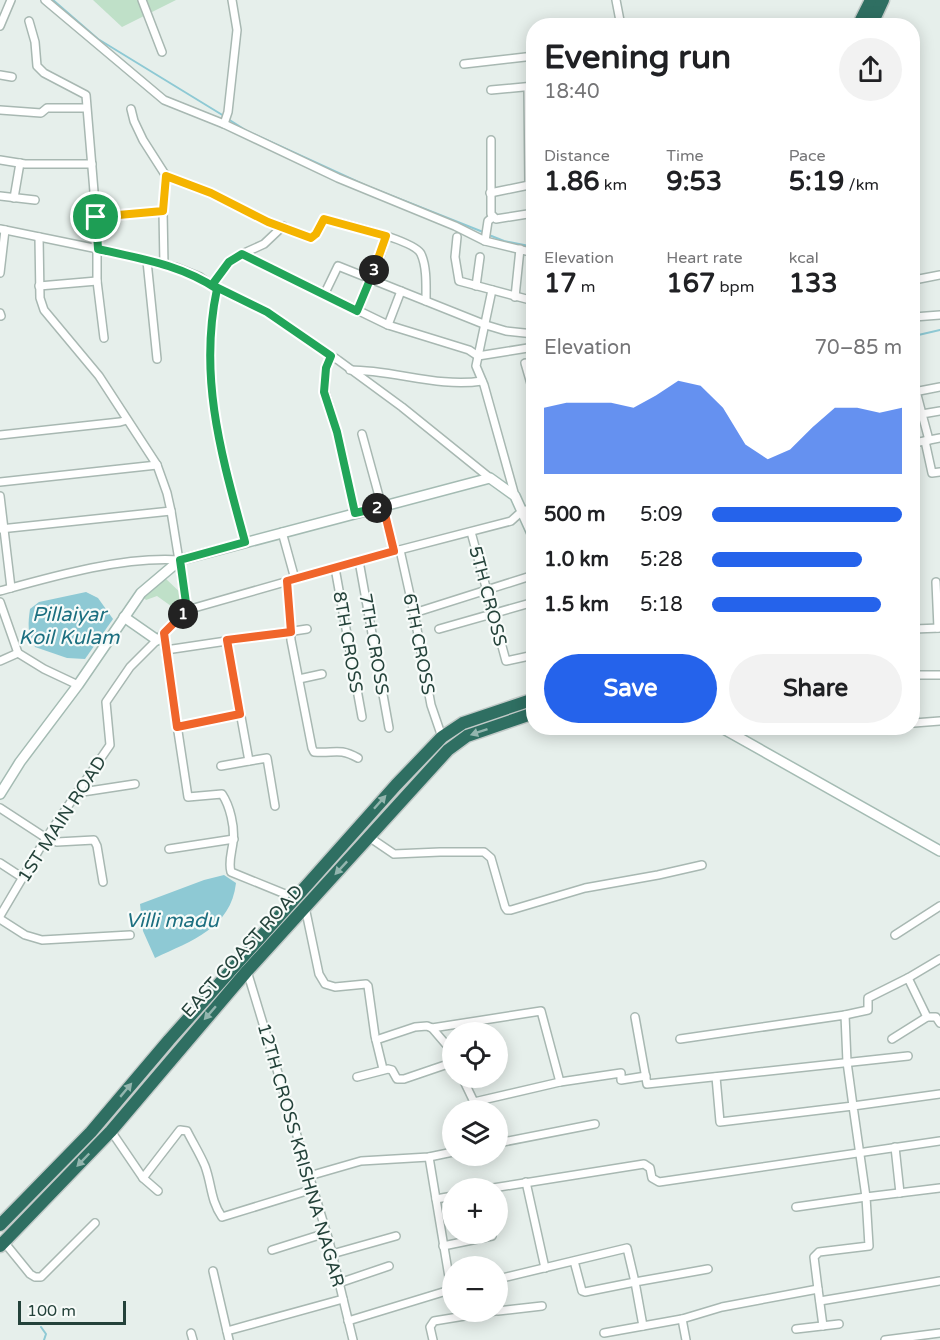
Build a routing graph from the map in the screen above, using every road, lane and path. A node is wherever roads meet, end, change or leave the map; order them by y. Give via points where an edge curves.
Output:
1 (11, 0) edge
2 (45, 0) edge
3 (142, 0) edge
4 (232, 0) edge
5 (616, 0) edge
6 (871, 0) edge
7 (883, 0) edge
8 (619, 18) edge
9 (862, 18) edge
10 (875, 18) edge
11 (29, 21) dead end
12 (0, 26) edge
13 (162, 52) dead end
14 (526, 57) edge
15 (464, 64) dead end
16 (0, 75) edge
17 (12, 77) dead end
18 (526, 87) edge
19 (491, 90) dead end
20 (86, 108) junction
21 (131, 109) dead end
22 (0, 110) edge
23 (224, 124) junction
24 (491, 140) dead end
25 (0, 160) edge
26 (20, 163) junction
27 (92, 164) junction
28 (166, 176) junction
29 (526, 185) edge
30 (490, 194) junction
31 (0, 196) edge
32 (15, 198) junction
33 (34, 200) dead end
34 (163, 211) junction
35 (526, 214) edge
36 (96, 217) junction
37 (493, 218) junction
38 (283, 226) junction
39 (2, 230) edge
40 (386, 236) junction
41 (39, 237) junction
42 (457, 237) dead end
43 (485, 241) junction
44 (98, 249) junction
45 (520, 249) junction
46 (526, 251) edge
47 (242, 254) junction
48 (480, 257) dead end
49 (147, 261) junction
50 (164, 265) junction
51 (0, 273) edge
52 (940, 275) edge
53 (370, 278) junction
54 (920, 279) edge
55 (97, 280) junction
56 (39, 286) junction
57 (476, 286) junction
58 (214, 287) junction
59 (492, 290) junction
60 (401, 291) junction
61 (324, 295) junction
62 (515, 297) junction
63 (526, 299) edge
64 (426, 301) junction
65 (357, 311) junction
66 (940, 315) edge
67 (920, 317) edge
68 (387, 325) junction
69 (486, 325) junction
70 (526, 333) edge
71 (104, 338) dead end
72 (526, 348) edge
73 (331, 356) junction
74 (478, 356) junction
75 (157, 359) dead end
76 (525, 363) dead end
77 (526, 366) edge
78 (350, 370) junction
79 (482, 381) junction
80 (940, 387) edge
81 (920, 391) edge
82 (920, 408) edge
83 (940, 411) edge
84 (922, 414) junction
85 (127, 420) junction
86 (362, 434) dead end
87 (0, 435) edge
88 (940, 438) edge
89 (927, 440) junction
90 (920, 442) edge
91 (157, 465) junction
92 (940, 472) edge
93 (490, 478) junction
94 (0, 482) edge
95 (0, 496) edge
96 (514, 496) junction
97 (383, 506) junction
98 (526, 510) edge
99 (171, 511) junction
100 (521, 512) junction
101 (355, 513) junction
102 (526, 522) edge
103 (2, 529) edge
104 (282, 532) junction
105 (471, 532) junction
106 (245, 542) junction
107 (397, 551) junction
108 (180, 560) junction
109 (359, 561) junction
110 (335, 568) junction
111 (526, 577) edge
112 (291, 580) junction
113 (936, 582) dead end
114 (11, 588) junction
115 (485, 590) junction
116 (0, 591) edge
117 (0, 602) edge
118 (526, 604) edge
119 (187, 610) junction
120 (414, 613) junction
121 (493, 614) junction
122 (124, 617) junction
123 (939, 628) edge
124 (307, 629) dead end
125 (439, 629) dead end
126 (920, 629) edge
127 (291, 632) junction
128 (160, 637) junction
129 (227, 640) junction
130 (166, 650) junction
131 (18, 652) junction
132 (526, 657) edge
133 (0, 661) edge
134 (322, 674) dead end
135 (920, 675) edge
136 (940, 675) edge
137 (299, 679) junction
138 (78, 685) junction
139 (526, 702) edge
140 (240, 714) junction
141 (526, 716) edge
142 (362, 717) dead end
143 (940, 721) edge
144 (920, 723) edge
145 (177, 727) junction
146 (389, 728) dead end
147 (734, 735) edge
148 (442, 737) junction
149 (358, 758) dead end
150 (249, 761) junction
151 (221, 766) dead end
152 (135, 784) dead end
153 (0, 792) edge
154 (76, 793) junction
155 (275, 806) dead end
156 (0, 808) edge
157 (369, 837) junction
158 (46, 838) junction
159 (234, 839) junction
160 (169, 849) dead end
161 (940, 851) edge
162 (0, 863) edge
163 (702, 865) dead end
164 (23, 878) junction
165 (103, 882) dead end
166 (300, 902) junction
167 (940, 906) edge
168 (0, 918) edge
169 (130, 935) dead end
170 (895, 935) dead end
171 (940, 959) edge
172 (247, 971) junction
173 (908, 978) junction
174 (845, 1015) junction
175 (635, 1017) dead end
176 (927, 1017) junction
177 (940, 1023) edge
178 (432, 1028) junction
179 (680, 1039) dead end
180 (892, 1039) dead end
181 (376, 1040) junction
182 (442, 1040) edge
183 (908, 1056) dead end
184 (847, 1062) junction
185 (442, 1066) edge
186 (383, 1069) junction
187 (646, 1076) junction
188 (357, 1077) dead end
189 (716, 1077) junction
190 (560, 1082) junction
191 (467, 1088) edge
192 (940, 1094) edge
193 (853, 1106) junction
194 (595, 1124) dead end
195 (111, 1131) junction
196 (508, 1141) edge
197 (940, 1141) edge
198 (895, 1147) junction
199 (860, 1152) junction
200 (442, 1154) edge
201 (429, 1157) junction
202 (309, 1176) junction
203 (143, 1178) junction
204 (526, 1182) junction
205 (508, 1185) edge
206 (940, 1188) edge
207 (313, 1190) junction
208 (158, 1191) dead end
209 (900, 1193) junction
210 (866, 1197) junction
211 (442, 1198) edge
212 (436, 1199) junction
213 (796, 1207) dead end
214 (95, 1223) dead end
215 (0, 1225) edge
216 (326, 1233) junction
217 (396, 1236) dead end
218 (2, 1244) edge
219 (453, 1244) edge
220 (443, 1246) junction
221 (272, 1250) dead end
222 (332, 1254) junction
223 (445, 1256) edge
224 (574, 1261) junction
225 (389, 1266) dead end
226 (545, 1268) junction
227 (708, 1269) dead end
228 (213, 1271) dead end
229 (508, 1277) edge
230 (940, 1281) edge
231 (339, 1282) junction
232 (635, 1282) junction
233 (818, 1289) junction
234 (442, 1292) edge
235 (343, 1299) junction
236 (820, 1301) junction
237 (542, 1306) dead end
238 (508, 1310) edge
239 (682, 1319) junction
240 (442, 1320) edge
241 (348, 1321) junction
242 (839, 1324) dead end
243 (643, 1326) junction
244 (823, 1326) junction
245 (796, 1329) dead end
246 (227, 1331) junction
247 (604, 1333) dead end
248 (940, 1333) edge
249 (229, 1340) edge
250 (352, 1340) edge
251 (433, 1340) edge
252 (686, 1340) edge
253 (885, 1340) edge

1 - 12 street
2 - 23 street via 164,100
3 - 13 street
4 - 23 street via 237,30
5 - 8 street
6 - 9 highway
7 - 10 highway
11 - 20 street via 37,66 86,95
14 - 15 street
16 - 17 street
18 - 19 street
20 - 22 street via 47,108 42,113
20 - 27 street
21 - 28 street via 143,140
23 - 43 street
24 - 30 street
25 - 26 street
26 - 27 street
26 - 32 street
27 - 36 street
28 - 34 street
28 - 38 street
29 - 30 street
30 - 37 street
31 - 32 street
32 - 33 street
34 - 36 street
34 - 50 street
35 - 37 street
36 - 44 street
37 - 43 street via 488,221
38 - 40 street via 311,238 324,219
38 - 47 street via 264,244
39 - 41 street
39 - 51 street
40 - 53 street
40 - 64 street via 417,247 424,267
41 - 44 street
41 - 56 street
42 - 57 street via 459,281
43 - 45 street
44 - 49 street
44 - 55 street
45 - 46 street
45 - 62 street
47 - 58 street via 229,262
47 - 61 street
48 - 57 street
49 - 50 street
49 - 75 street
50 - 58 street
52 - 54 street
53 - 60 street
53 - 61 street via 338,266
53 - 65 street
55 - 56 street
55 - 71 street
56 - 85 street via 44,310 99,376
57 - 59 street
58 - 73 street via 267,312
58 - 106 street via 213,412
59 - 62 street
59 - 69 street
60 - 64 street
60 - 68 street
61 - 65 street
62 - 63 street
64 - 69 street
65 - 68 street
66 - 67 street
68 - 74 street
69 - 70 street
69 - 74 street
72 - 74 street
73 - 78 street
73 - 101 street via 324,392
74 - 79 street via 476,366
76 - 77 street
78 - 79 street via 454,382
78 - 93 street
79 - 96 street
80 - 81 street
82 - 84 street
83 - 84 street
84 - 89 street
85 - 87 street
85 - 91 street
86 - 97 street, 6TH CROSS
88 - 89 street
89 - 90 street
89 - 92 street via 932,473
91 - 94 street
91 - 99 street
93 - 96 street
93 - 97 street
95 - 103 street
96 - 100 street
97 - 101 street
97 - 107 street, 6TH CROSS
98 - 100 street, 1ST MAIN ROAD
99 - 103 street
99 - 108 street
100 - 102 street
100 - 105 street, 1ST MAIN ROAD via 512,521
101 - 104 street
103 - 114 street
104 - 106 street
104 - 112 street
105 - 107 street, 1ST MAIN ROAD
105 - 115 street, 5TH CROSS
106 - 108 street
107 - 109 street, 1ST MAIN ROAD
107 - 120 street, 6TH CROSS
108 - 114 street via 156,558
108 - 119 street
108 - 122 street via 141,593
109 - 110 street, 1ST MAIN ROAD
109 - 146 street, 7TH CROSS
110 - 112 street, 1ST MAIN ROAD
110 - 142 street, 8TH CROSS
111 - 115 street
112 - 119 street, 1ST MAIN ROAD
112 - 127 street
113 - 123 street
114 - 116 street
115 - 120 street
115 - 121 street, 5TH CROSS
117 - 131 street
118 - 121 street
119 - 128 street, 1ST MAIN ROAD
120 - 148 street, 6TH CROSS via 431,705
121 - 125 street
121 - 132 street, 5TH CROSS via 506,661
122 - 128 street
122 - 138 street
123 - 126 street
124 - 127 street
127 - 129 street
127 - 137 street
128 - 130 street
128 - 154 street, 1ST MAIN ROAD via 130,667 106,702 110,745
129 - 130 street
129 - 140 street
130 - 145 street
131 - 133 street
131 - 138 street
134 - 137 street
135 - 136 street
137 - 149 street via 314,752 341,750
138 - 153 street
139 - 148 highway, EAST COAST ROAD via 463,723
140 - 145 street
140 - 150 street
141 -> 157 highway, EAST COAST ROAD via 457,742
143 - 144 street
145 - 159 street via 188,796 222,794
147 - 161 street
166 -> 148 highway, EAST COAST ROAD via 396,785
150 - 151 street
150 - 155 street via 267,758
152 - 154 street
154 - 158 street, 1ST MAIN ROAD
156 - 158 street
157 - 163 street via 394,854 488,854 507,910 585,888
157 -> 166 highway, EAST COAST ROAD
158 - 164 street, 1ST MAIN ROAD
158 - 165 street via 63,843 94,840
159 - 160 street
159 - 166 street via 231,872
162 - 164 street
164 - 168 street, 1ST MAIN ROAD
166 - 172 highway, EAST COAST ROAD
166 - 181 street via 321,980 329,987 366,984
215 -> 166 highway, EAST COAST ROAD via 91,1132 169,1040
167 - 170 street
168 - 169 street via 25,935 42,940
171 - 173 street
172 -> 195 highway, EAST COAST ROAD
172 - 202 street, 12TH CROSS KRISHNA NAGAR
173 - 174 street via 868,998 868,1010
173 - 176 street
174 - 179 street
174 - 184 street
175 - 187 street
176 - 177 street via 936,1017
176 - 180 street
178 - 181 street via 415,1027
178 - 182 street
178 - 190 street via 541,1011
181 - 186 street
183 - 184 street
184 - 189 street
184 - 193 street
185 - 186 street via 404,1079
186 - 188 street
187 - 189 street via 647,1084
187 - 190 street via 621,1080 621,1073
189 - 193 street via 720,1122
190 - 191 street via 474,1102
192 - 193 street
193 - 199 street
194 - 196 street
195 - 203 street
195 -> 218 highway, EAST COAST ROAD
197 - 198 street
198 - 199 street
198 - 209 street
199 - 204 street via 659,1182 644,1164
199 - 210 street
200 - 201 street
201 - 202 street via 361,1161
201 - 212 street
202 - 207 street, 12TH CROSS KRISHNA NAGAR
203 - 207 street via 180,1130 187,1131 196,1148 222,1217
203 - 208 street
204 - 205 street
204 - 226 street
206 - 209 street
207 - 216 street, 12TH CROSS KRISHNA NAGAR
209 - 210 street
210 - 213 street
210 - 233 street via 869,1246 816,1254
211 - 212 street
212 - 220 street
214 - 218 street via 41,1277 30,1274
216 - 221 street
216 - 222 street, 12TH CROSS KRISHNA NAGAR
217 - 222 street
219 - 220 street
220 - 223 street
222 - 231 street, 12TH CROSS KRISHNA NAGAR
224 - 226 street
224 - 232 street via 585,1292
224 - 232 street via 627,1248
225 - 231 street
226 - 229 street
227 - 232 street
228 - 246 street
230 - 236 street
231 - 235 street, 12TH CROSS KRISHNA NAGAR
232 - 243 street
233 - 236 street
233 - 239 street via 722,1307
234 - 241 street
235 - 241 street, 12TH CROSS KRISHNA NAGAR
235 - 246 street
236 - 244 street
237 - 238 street
239 - 243 street
239 - 252 street
240 - 251 street via 430,1327
241 - 250 street, 12TH CROSS KRISHNA NAGAR
242 - 244 street
243 - 247 street
244 - 245 street
246 - 249 street
248 - 253 street

